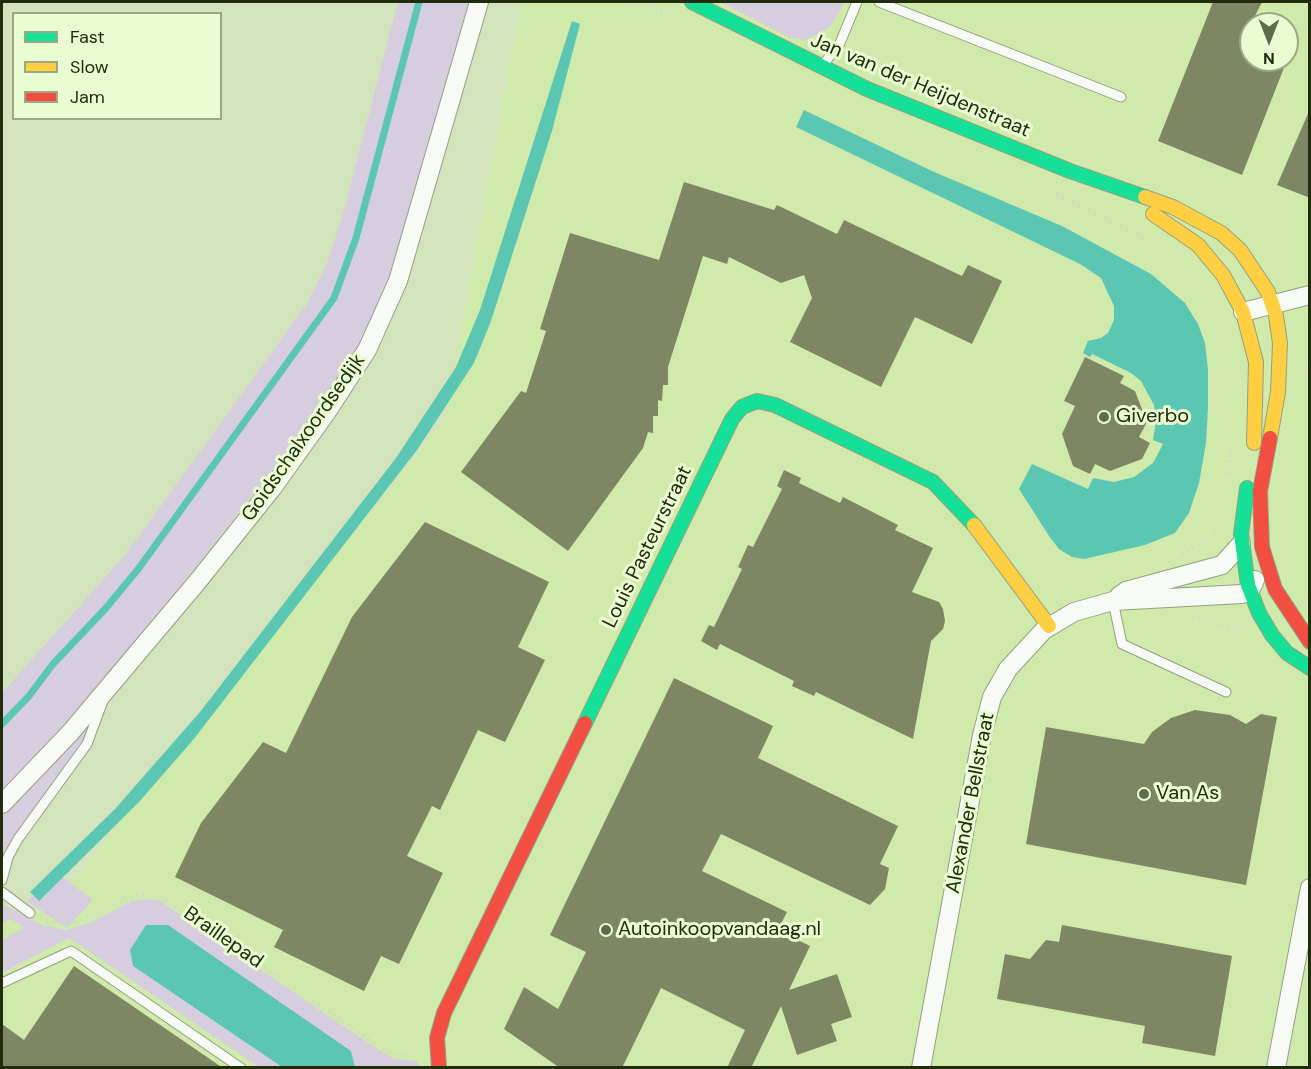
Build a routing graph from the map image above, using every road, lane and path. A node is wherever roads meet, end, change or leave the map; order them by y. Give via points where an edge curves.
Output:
1 (479, 2) edge
2 (639, 2) edge
3 (692, 2) edge
4 (857, 2) edge
5 (879, 2) edge
6 (686, 25) dead end
7 (822, 66) junction
8 (1120, 97) dead end
9 (1070, 171) junction
10 (1040, 187) dead end
11 (1150, 243) dead end
12 (1310, 295) edge
13 (1273, 304) junction
14 (1243, 312) junction
15 (1310, 362) edge
16 (1301, 384) dead end
17 (1232, 439) dead end
18 (1226, 482) dead end
19 (1219, 522) dead end
20 (1241, 544) junction
21 (1194, 546) dead end
22 (1265, 560) junction
23 (1250, 591) junction
24 (1113, 601) junction
25 (1049, 626) junction
26 (1310, 642) edge
27 (1310, 668) edge
28 (107, 691) junction
29 (1226, 692) dead end
30 (2, 804) edge
31 (2, 880) edge
32 (1310, 888) edge
33 (2, 892) edge
34 (30, 913) joint
35 (2, 983) edge
36 (438, 1061) edge
37 (242, 1068) edge
38 (921, 1068) edge
39 (1276, 1068) edge

1 - 28 street, Goidschalxoordsedijk via 398,281 367,350 273,487
2 - 6 path
3 - 7 street, Jan van der Heijdenstraat
4 - 7 lane via 840,43
5 - 8 lane
7 - 9 street, Jan van der Heijdenstraat via 867,89
9 - 13 street, Jan van der Heijdenstraat via 1161,202 1221,233 1255,269
9 - 14 street, Jan van der Heijdenstraat via 1162,219 1191,239 1223,275
10 - 11 path
12 - 13 street
13 - 14 street
13 - 22 street, Jan van der Heijdenstraat via 1280,360 1260,491 1259,525
14 - 20 street, Jan van der Heijdenstraat via 1254,348 1257,380 1254,447
15 - 16 path
17 - 18 path
19 - 21 path via 1212,536
20 - 23 street, Jan van der Heijdenstraat
20 - 24 street, Alexander Bellstraat via 1222,565 1126,591
22 - 23 street
22 - 26 street, Jan van der Heijdenstraat via 1286,608
23 - 24 street, Alexander Bellstraat
23 - 27 street, Jan van der Heijdenstraat via 1272,635 1287,653
24 - 25 street, Alexander Bellstraat via 1074,612
24 - 29 lane via 1122,644
25 - 36 street, Louis Pasteurstraat via 967,515 933,482 776,405 757,401 742,408 727,430 444,1013 437,1031
25 - 38 street, Alexander Bellstraat via 1008,669 986,717
28 - 30 street, Goidschalxoordsedijk
28 - 31 lane via 87,744 18,839
32 - 39 street
33 - 34 lane
34 - 36 path, Braillepad via 50,923 68,924 129,898 160,896 382,1048
35 - 37 lane via 71,951

